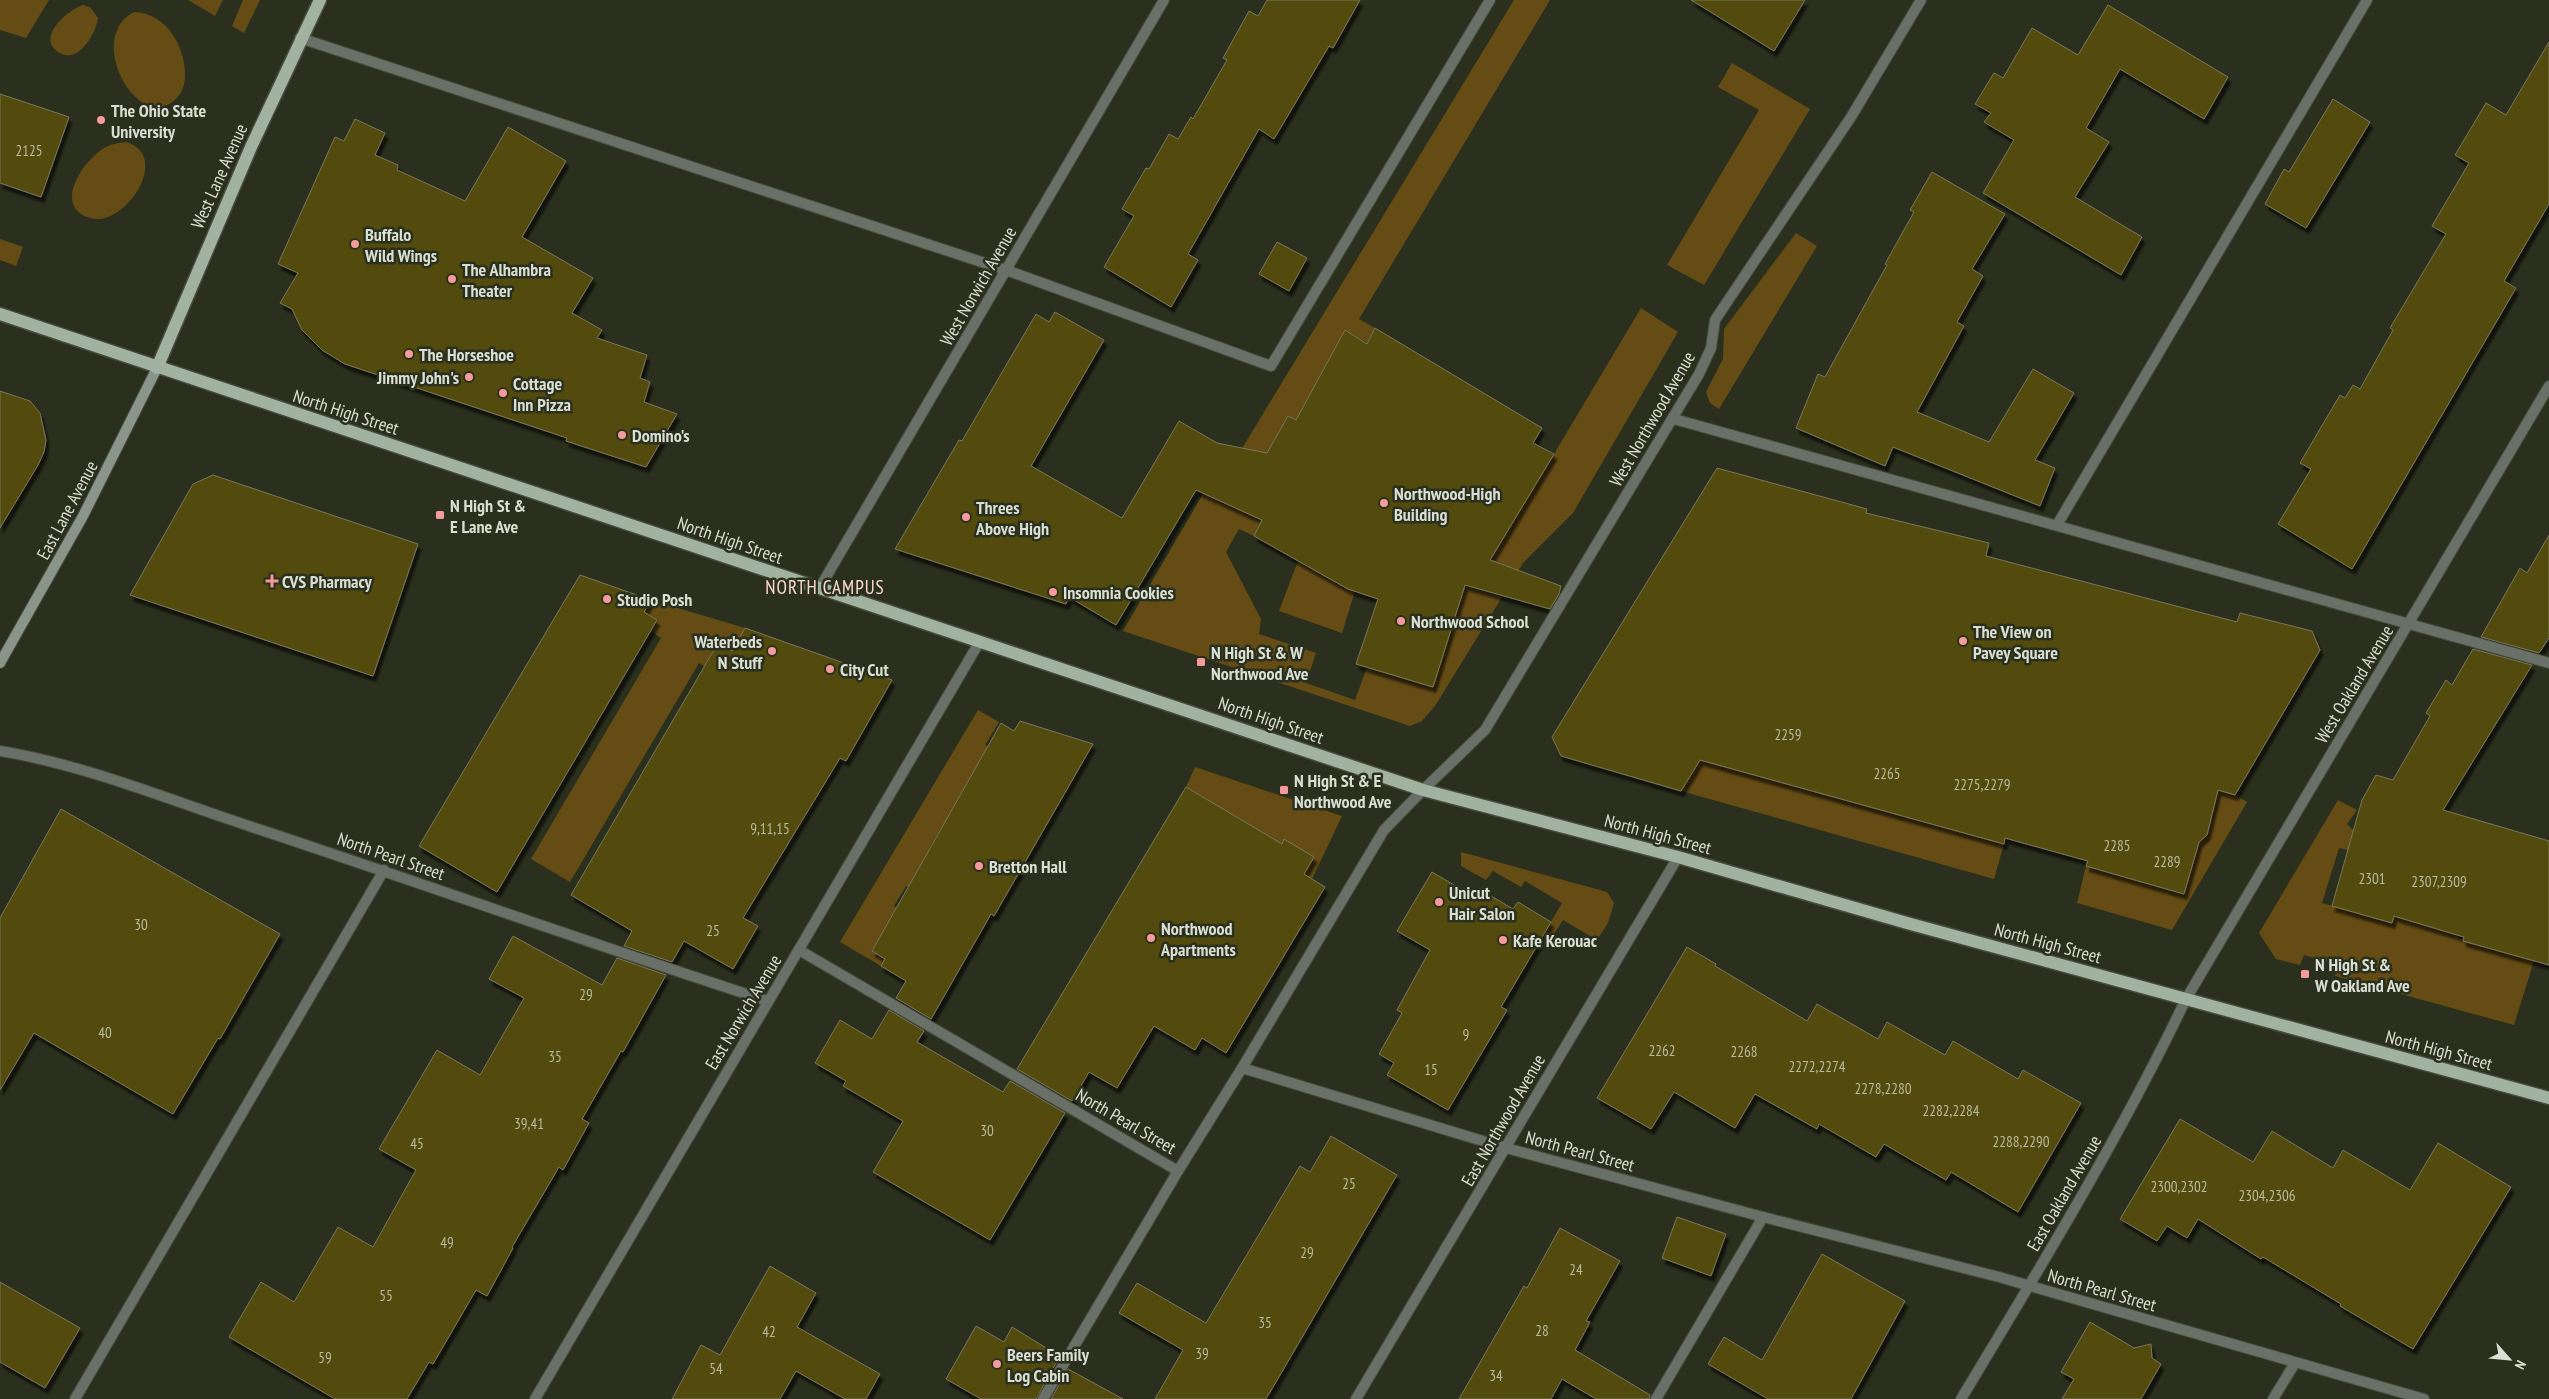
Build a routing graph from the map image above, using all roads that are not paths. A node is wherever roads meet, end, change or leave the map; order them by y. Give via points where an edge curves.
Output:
1 (320, 0) edge
2 (1164, 0) edge
3 (1490, 0) edge
4 (1921, 0) edge
5 (2367, 0) edge
6 (300, 38) junction
7 (1006, 270) junction
8 (0, 314) edge
9 (157, 368) junction
10 (2549, 386) edge
11 (1674, 419) junction
12 (2057, 525) junction
13 (819, 589) junction
14 (2408, 624) junction
15 (980, 641) junction
16 (0, 663) edge
17 (2549, 663) edge
18 (0, 751) edge
19 (1423, 790) junction
20 (1678, 857) junction
21 (384, 870) junction
22 (799, 950) junction
23 (2186, 999) junction
24 (768, 1001) junction
25 (1242, 1068) junction
26 (2549, 1098) edge
27 (1506, 1148) junction
28 (1178, 1171) junction
29 (1763, 1217) junction
30 (2030, 1286) junction
31 (2295, 1363) junction
32 (75, 1399) edge
33 (535, 1399) edge
34 (1043, 1399) edge
35 (1356, 1399) edge
36 (1656, 1399) edge
37 (1961, 1399) edge
38 (2273, 1399) edge
39 (2424, 1399) edge

1 - 6 main road, West Lane Avenue
2 - 7 street, West Norwich Avenue
3 - 7 street via 1271,366
4 - 11 street, West Northwood Avenue via 1851,117 1715,320 1710,348
5 - 12 street
6 - 7 street
6 - 9 main road, West Lane Avenue
7 - 13 street, West Norwich Avenue
8 - 9 main road, North High Street
9 - 13 main road, North High Street
9 - 16 street, East Lane Avenue via 83,516
10 - 14 street, West Oakland Avenue
11 - 12 street
11 - 19 street, West Northwood Avenue via 1485,730
12 - 14 street
13 - 15 main road, North High Street
14 - 17 street
14 - 23 street, West Oakland Avenue
15 - 19 main road, North High Street
15 - 22 street, East Norwich Avenue
18 - 21 street, North Pearl Street via 28,755 94,775
19 - 20 main road, North High Street
19 - 25 street, West Northwood Avenue via 1384,830
20 - 23 main road, North High Street
20 - 27 street, East Northwood Avenue
21 - 24 street, North Pearl Street
21 - 32 street
22 - 24 street, East Norwich Avenue
22 - 28 street, North Pearl Street
23 - 26 main road, North High Street
23 - 30 street, East Oakland Avenue via 2148,1079
24 - 33 street, East Norwich Avenue
25 - 27 street, North Pearl Street
25 - 28 street, North Pearl Street
27 - 29 street, North Pearl Street
27 - 35 street, East Northwood Avenue
28 - 34 street
29 - 30 street, North Pearl Street
29 - 36 street
30 - 31 street, North Pearl Street
30 - 37 street, East Oakland Avenue
31 - 38 street
31 - 39 street, North Pearl Street

